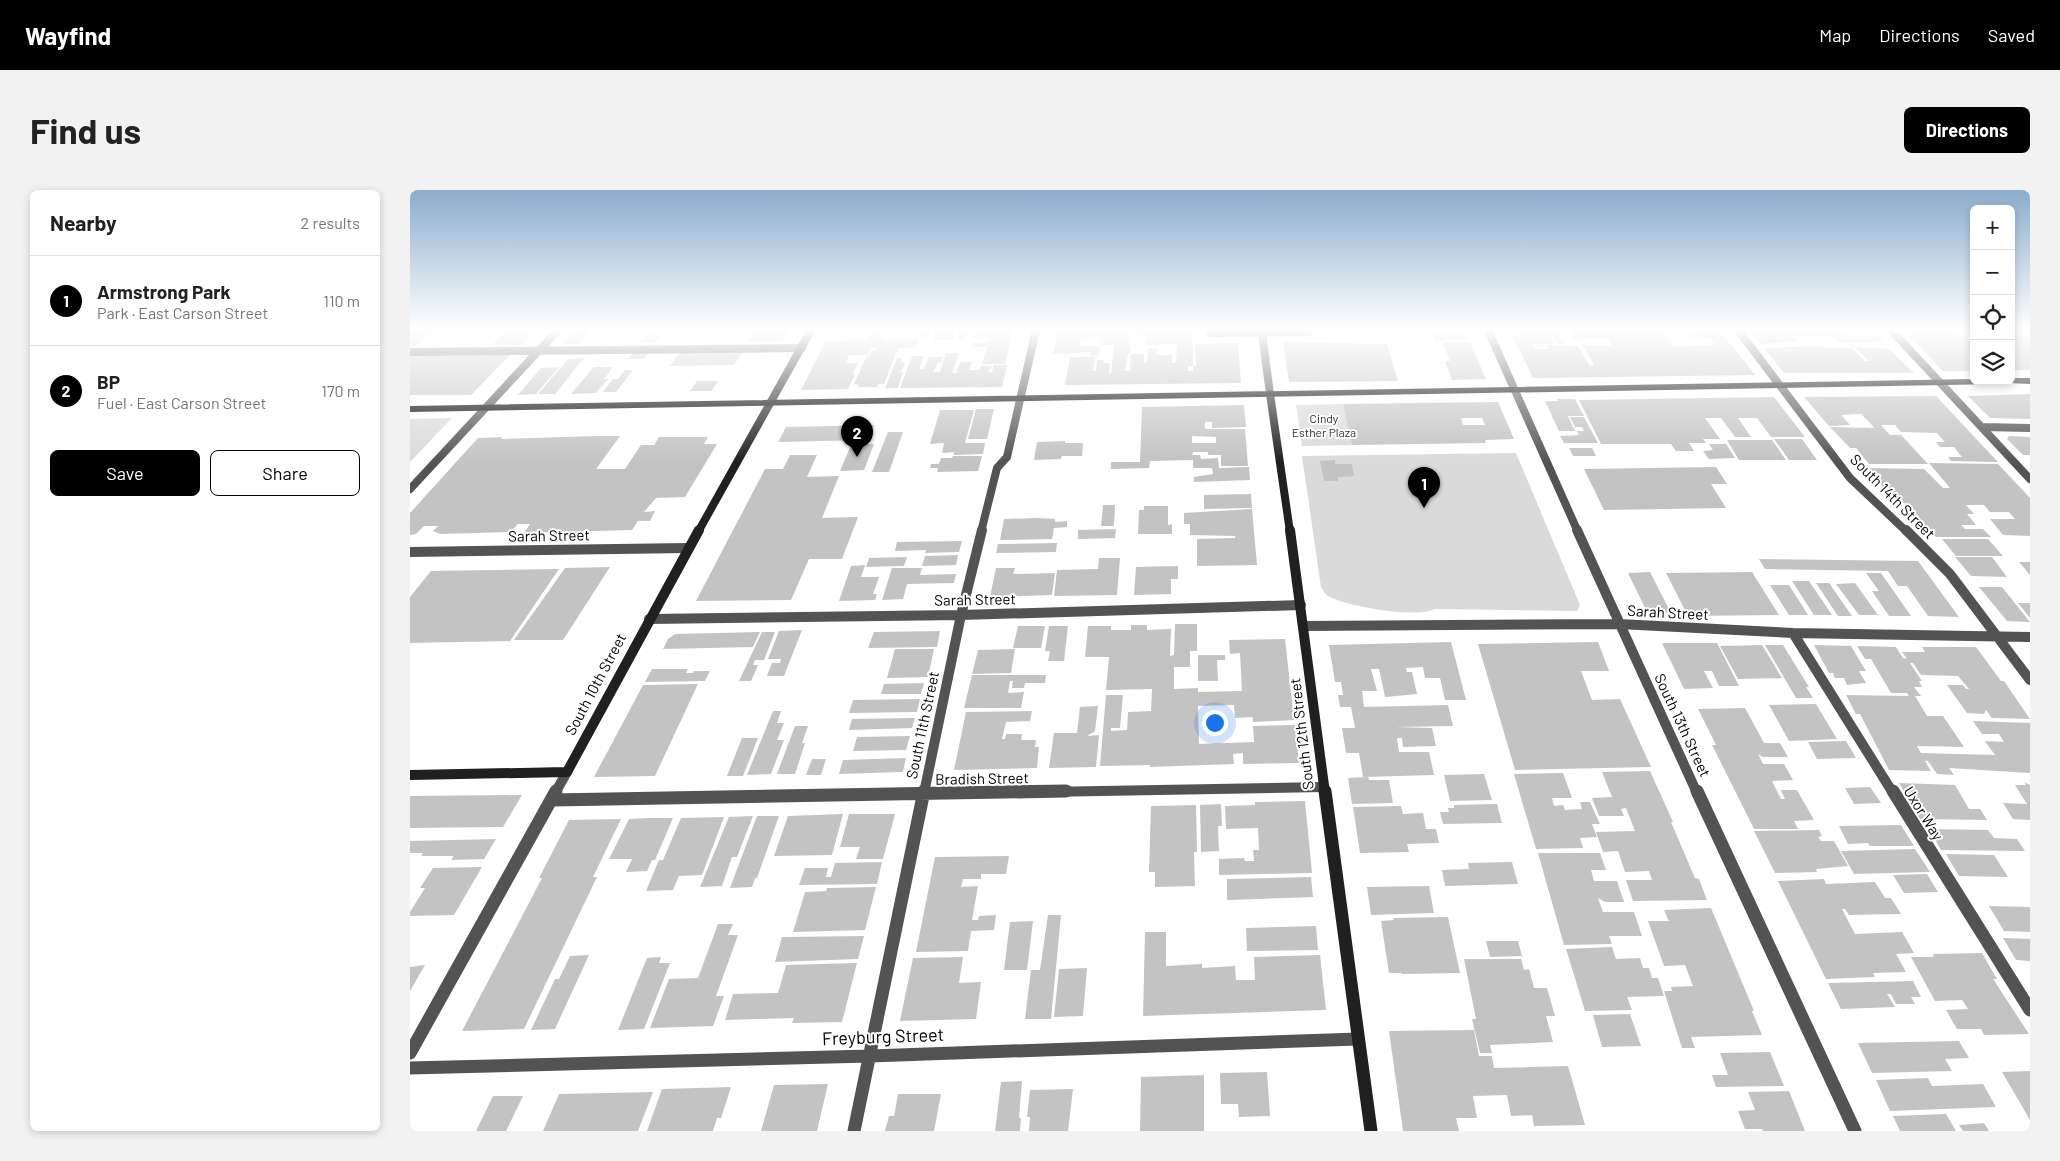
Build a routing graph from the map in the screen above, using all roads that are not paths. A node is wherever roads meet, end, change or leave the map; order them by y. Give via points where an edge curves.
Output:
1 (518, 374) edge
2 (786, 374) edge
3 (1026, 374) edge
4 (1267, 374) edge
5 (1508, 374) edge
6 (1772, 374) edge
7 (1932, 374) edge
8 (2015, 381) edge
9 (2030, 381) edge
10 (1940, 382) junction
11 (1970, 382) edge
12 (1780, 385) junction
13 (1516, 390) junction
14 (1270, 394) junction
15 (1021, 398) junction
16 (770, 401) junction
17 (487, 408) junction
18 (410, 409) edge
19 (1982, 427) junction
20 (2030, 428) edge
21 (2030, 479) edge
22 (410, 489) edge
23 (688, 548) junction
24 (410, 552) edge
25 (1301, 606) junction
26 (961, 615) junction
27 (649, 619) junction
28 (1619, 624) junction
29 (1304, 626) junction
30 (1793, 633) junction
31 (1997, 637) junction
32 (2030, 637) edge
33 (2030, 680) edge
34 (567, 772) junction
35 (410, 774) edge
36 (1324, 786) junction
37 (924, 795) junction
38 (552, 800) junction
39 (2030, 1010) edge
40 (1358, 1039) junction
41 (410, 1054) edge
42 (870, 1056) junction
43 (410, 1068) edge
44 (854, 1131) edge
45 (1371, 1131) edge
46 (1855, 1131) edge

1 - 17 street
2 - 16 main road, South 10th Street
3 - 15 street, South 11th Street
4 - 14 street, South 12th Street
5 - 13 street, South 13th Street
6 - 12 street, South 14th Street
7 - 10 street
8 - 9 main road
10 - 11 main road
10 - 12 main road
10 - 19 street
12 - 13 main road
12 - 31 street, South 14th Street via 1850,478 1950,574
13 - 14 main road
13 - 28 street, South 13th Street
14 - 15 main road
14 - 25 main road, South 12th Street
15 - 16 main road
15 - 26 street, South 11th Street via 1007,457 998,468
16 - 17 main road
16 - 23 main road, South 10th Street
17 - 18 main road
17 - 22 street
19 - 20 street
19 - 21 street
23 - 24 street, Sarah Street
23 - 27 main road, South 10th Street
25 - 26 street, Sarah Street
25 - 29 main road, South 12th Street
26 - 27 street, Sarah Street
26 - 37 street, South 11th Street
27 - 34 main road, South 10th Street
28 - 29 street, Sarah Street
28 - 30 street, Sarah Street
28 - 46 street, South 13th Street
29 - 36 main road, South 12th Street
30 - 31 street, Sarah Street
30 - 39 street, Uxor Way
31 - 32 street, Sarah Street
31 - 33 street, South 14th Street
34 - 35 main road
34 - 38 street, South 10th Street
36 - 37 street, Bradish Street
36 - 40 main road, South 12th Street
37 - 38 street, Bradish Street
37 - 42 street, South 11th Street
38 - 41 street, South 10th Street
40 - 42 street, Freyburg Street
40 - 45 main road, South 12th Street
42 - 43 street, Freyburg Street
42 - 44 street, South 11th Street

